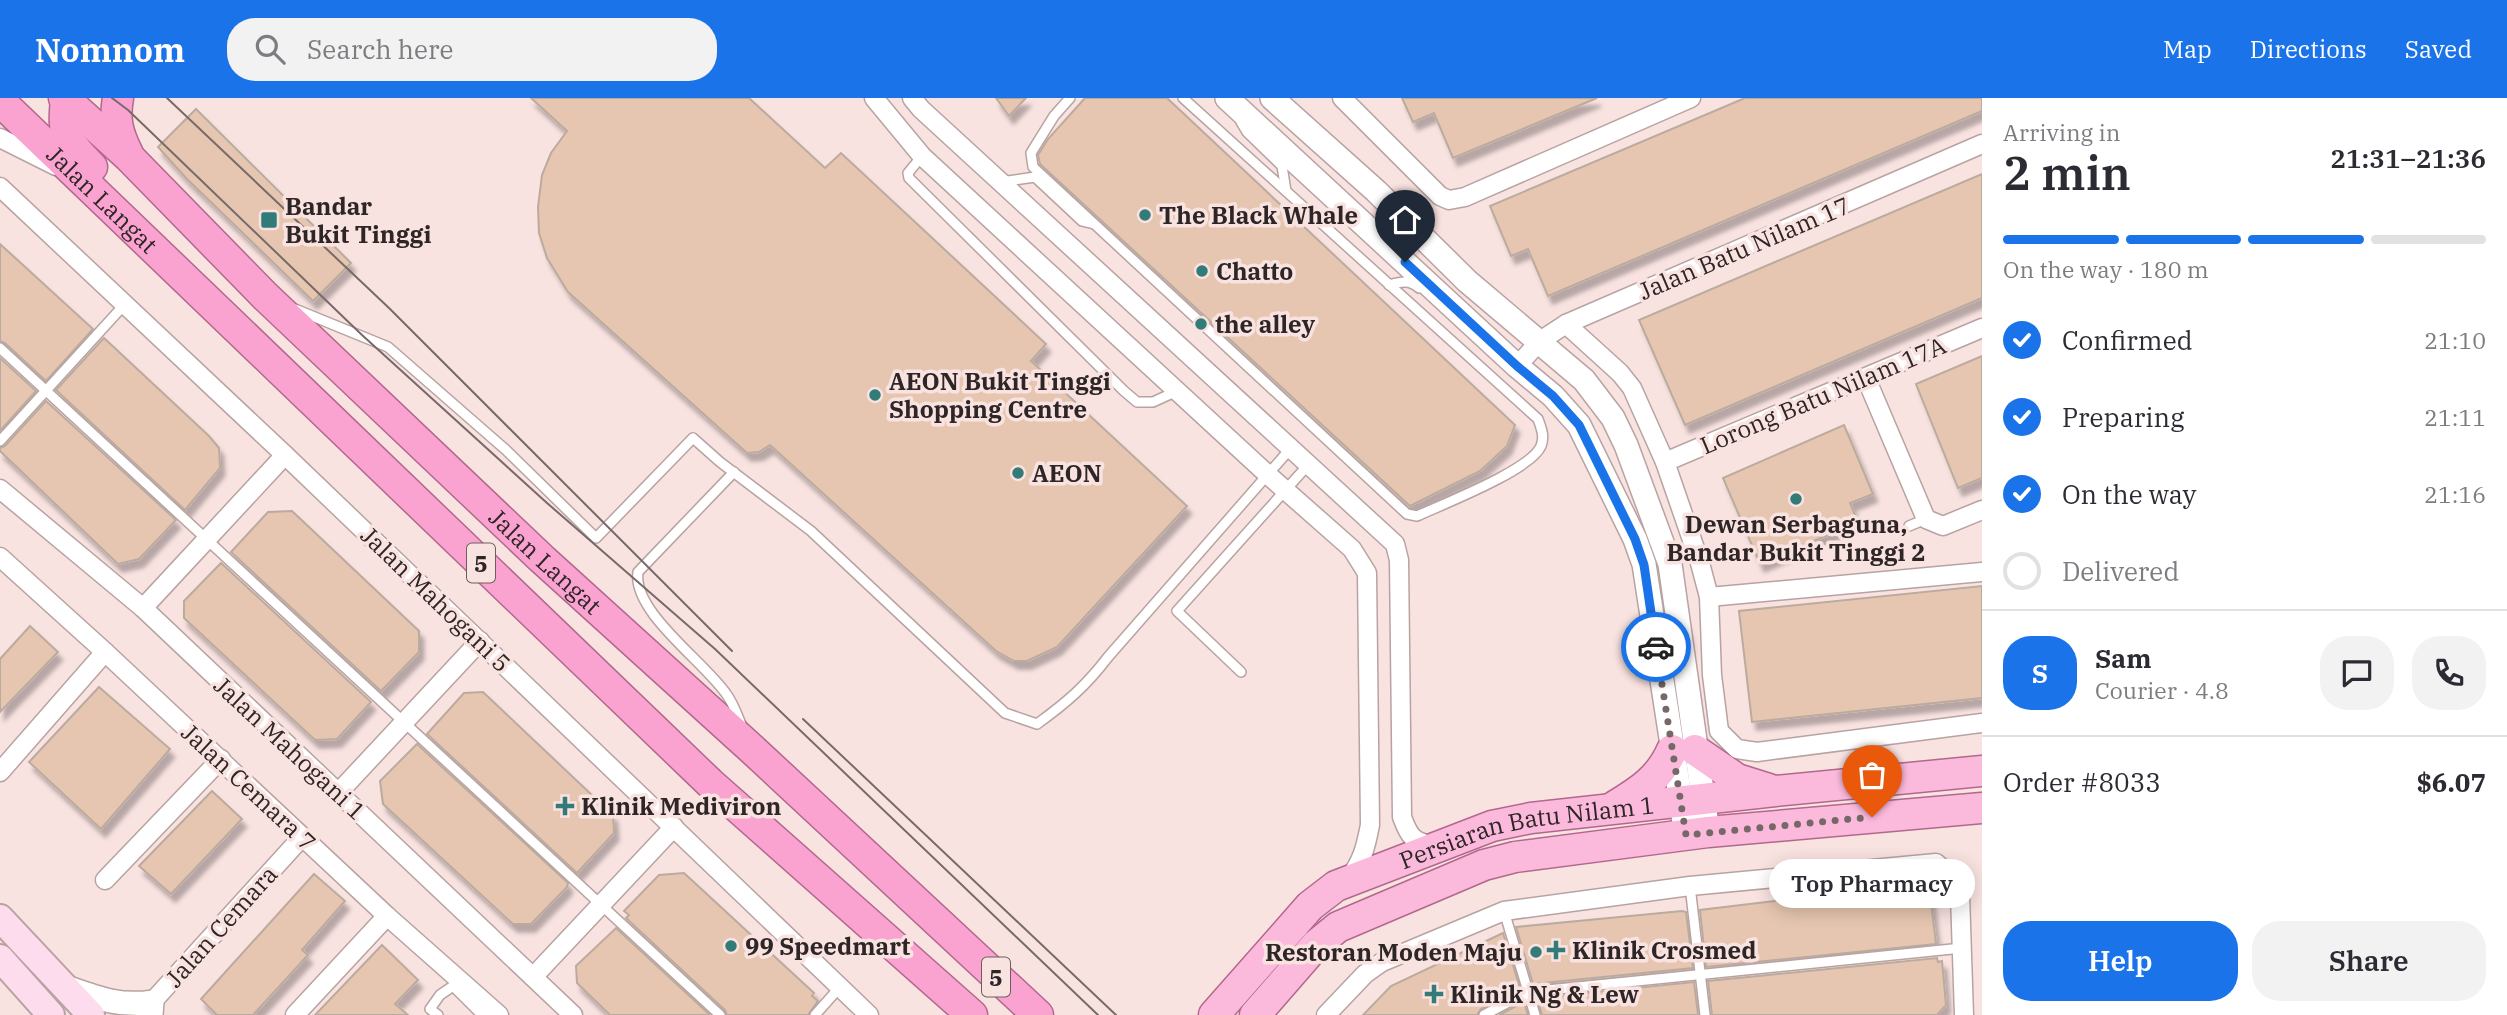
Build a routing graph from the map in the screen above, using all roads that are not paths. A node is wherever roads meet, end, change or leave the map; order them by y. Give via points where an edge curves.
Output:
1 (22, 98) edge
2 (118, 98) edge
3 (912, 98) edge
4 (1070, 98) edge
5 (1183, 98) edge
6 (1272, 98) edge
7 (1342, 98) edge
8 (1690, 98) edge
9 (880, 100) edge
10 (1228, 100) edge
11 (0, 101) edge
12 (75, 106) edge
13 (0, 138) edge
14 (1982, 144) edge
15 (922, 156) junction
16 (129, 157) junction
17 (1001, 182) junction
18 (0, 187) edge
19 (1286, 191) junction
20 (96, 193) junction
21 (1096, 225) junction
22 (1389, 285) junction
23 (265, 296) junction
24 (208, 300) junction
25 (125, 304) junction
26 (1463, 316) junction
27 (1566, 324) junction
28 (1982, 328) edge
29 (1540, 341) junction
30 (0, 348) edge
31 (1517, 366) junction
32 (1866, 378) junction
33 (46, 391) junction
34 (1177, 391) junction
35 (0, 442) edge
36 (1291, 448) junction
37 (285, 455) junction
38 (1665, 462) junction
39 (1308, 465) junction
40 (734, 472) junction
41 (1267, 474) junction
42 (0, 488) edge
43 (1285, 491) junction
44 (1982, 510) edge
45 (1926, 519) junction
46 (1909, 526) dead end
47 (206, 540) junction
48 (0, 557) edge
49 (1982, 572) edge
50 (1709, 597) junction
51 (143, 608) junction
52 (480, 641) junction
53 (105, 652) junction
54 (1241, 672) dead end
55 (405, 722) junction
56 (1982, 723) edge
57 (1684, 750) junction
58 (754, 751) junction
59 (221, 759) junction
60 (1982, 771) edge
61 (0, 772) edge
62 (1774, 791) junction
63 (338, 793) junction
64 (1693, 801) junction
65 (1982, 808) edge
66 (1609, 810) junction
67 (674, 827) junction
68 (1697, 833) junction
69 (302, 837) junction
70 (1441, 846) junction
71 (105, 880) dead end
72 (1336, 886) junction
73 (1690, 886) junction
74 (600, 906) junction
75 (1504, 911) junction
76 (387, 916) junction
77 (0, 918) edge
78 (1962, 948) junction
79 (0, 958) edge
80 (1700, 974) junction
81 (533, 977) junction
82 (66, 987) junction
83 (841, 987) junction
84 (1528, 992) junction
85 (148, 1011) edge
86 (51, 1015) edge
87 (91, 1015) edge
88 (295, 1015) edge
89 (438, 1015) edge
90 (482, 1015) edge
91 (498, 1015) edge
92 (573, 1015) edge
93 (720, 1015) edge
94 (815, 1015) edge
95 (869, 1015) edge
96 (972, 1015) edge
97 (1038, 1015) edge
98 (1214, 1015) edge
99 (1255, 1015) edge
100 (1326, 1015) edge
101 (1484, 1015) edge
102 (1535, 1015) edge
103 (1705, 1015) edge
104 (1964, 1015) edge

1 - 12 highway, 5 via 53,124
2 - 16 highway via 117,131
3 - 17 street
4 - 21 lane via 1041,135 1030,159 1033,167
5 - 19 lane
6 - 29 street via 1467,281
7 - 8 street via 1449,200
9 - 15 street
10 - 19 lane via 1247,132 1282,166
10 - 26 street
11 - 20 highway, Jalan Langat / 5
12 - 16 highway, Jalan Langat / 5
12 - 24 highway, 5 via 68,138 76,151 178,253
13 - 20 street via 69,173
14 - 27 street, Jalan Batu Nilam 17
15 - 34 street
15 - 34 lane via 909,178 1124,391 1137,402 1153,402
16 - 23 highway, Jalan Langat / 5
17 - 21 lane via 1035,177 1082,221
17 - 36 street
18 - 25 street, Jalan Mahogani 5
19 - 22 lane
20 - 24 highway, Jalan Langat / 5
21 - 22 lane via 1382,494 1406,514 1417,516 1531,460 1541,446 1543,432 1538,419
22 - 26 lane via 1413,282 1447,314
23 - 40 lane via 388,347 506,450 596,538 693,438
23 - 58 highway, Jalan Langat / 5 via 541,558
24 - 96 highway, Jalan Langat / 5 via 710,783
25 - 33 lane
25 - 37 street, Jalan Mahogani 5
26 - 31 street
27 - 29 street, Jalan Batu Nilam 17
27 - 38 street via 1632,388
28 - 32 street, Lorong Batu Nilam 17A
29 - 31 street, Jalan Batu Nilam 17
29 - 57 street via 1606,406 1626,444 1661,536 1670,564
30 - 33 lane
31 - 57 street via 1579,425 1635,539
32 - 38 street, Lorong Batu Nilam 17A
32 - 45 street
33 - 35 lane
33 - 47 lane
34 - 41 street
36 - 39 street
36 - 41 lane
37 - 47 street
37 - 52 street, Jalan Mahogani 5
38 - 50 street
39 - 43 lane
39 - 70 street via 1395,544 1399,560 1402,817 1409,837 1420,844
40 - 41 lane via 820,538 1005,713 1037,724 1091,679
40 - 58 lane via 638,572 636,584 647,606 727,695
41 - 43 street
42 - 51 street, Jalan Mahogani 1
43 - 54 lane via 1177,611
43 - 72 street via 1352,550 1367,573 1370,825 1359,864
44 - 45 street via 1943,526
45 - 46 lane
47 - 51 street
47 - 55 lane
48 - 53 street, Jalan Cemara 7
49 - 50 street
50 - 56 street via 1719,731 1737,749 1757,752
51 - 63 street, Jalan Mahogani 1
52 - 55 street
52 - 67 street, Jalan Mahogani 5
53 - 59 street, Jalan Cemara 7
53 - 61 street
55 - 63 street
55 - 74 lane
57 - 62 main road via 1737,779
57 - 64 street
57 - 66 main road via 1648,786
58 - 97 highway, Jalan Langat / 5
59 - 69 street, Jalan Cemara 7
59 - 71 street
60 - 62 main road, Persiaran Batu Nilam 1
62 - 64 main road, Persiaran Batu Nilam 1
63 - 81 street, Jalan Mahogani 1
64 - 66 main road, Persiaran Batu Nilam 1
64 - 68 street
65 - 68 main road, Persiaran Batu Nilam 1
66 - 70 main road, Persiaran Batu Nilam 1 via 1492,826
67 - 74 street
67 - 83 street, Jalan Mahogani 5
68 - 99 main road, Persiaran Batu Nilam 1 via 1515,857 1353,918 1316,945
69 - 76 street, Jalan Cemara 7
69 - 85 street, Jalan Cemara
70 - 72 main road, Persiaran Batu Nilam 1
72 - 98 main road, Persiaran Batu Nilam 1 via 1310,906
73 - 75 street
73 - 78 street via 1936,863 1952,877 1960,895
73 - 80 lane
74 - 81 street
74 - 93 lane
75 - 84 lane
75 - 100 street via 1382,962 1364,974
76 - 88 street
76 - 91 street, Jalan Cemara 7
77 - 82 main road
78 - 80 lane
78 - 104 street
79 - 86 main road
80 - 84 lane
80 - 103 lane
81 - 92 street, Jalan Mahogani 1
82 - 85 street
82 - 87 main road
83 - 94 lane
83 - 95 street, Jalan Mahogani 5
84 - 101 lane
84 - 102 lane
89 - 90 lane via 430,1009 453,986

